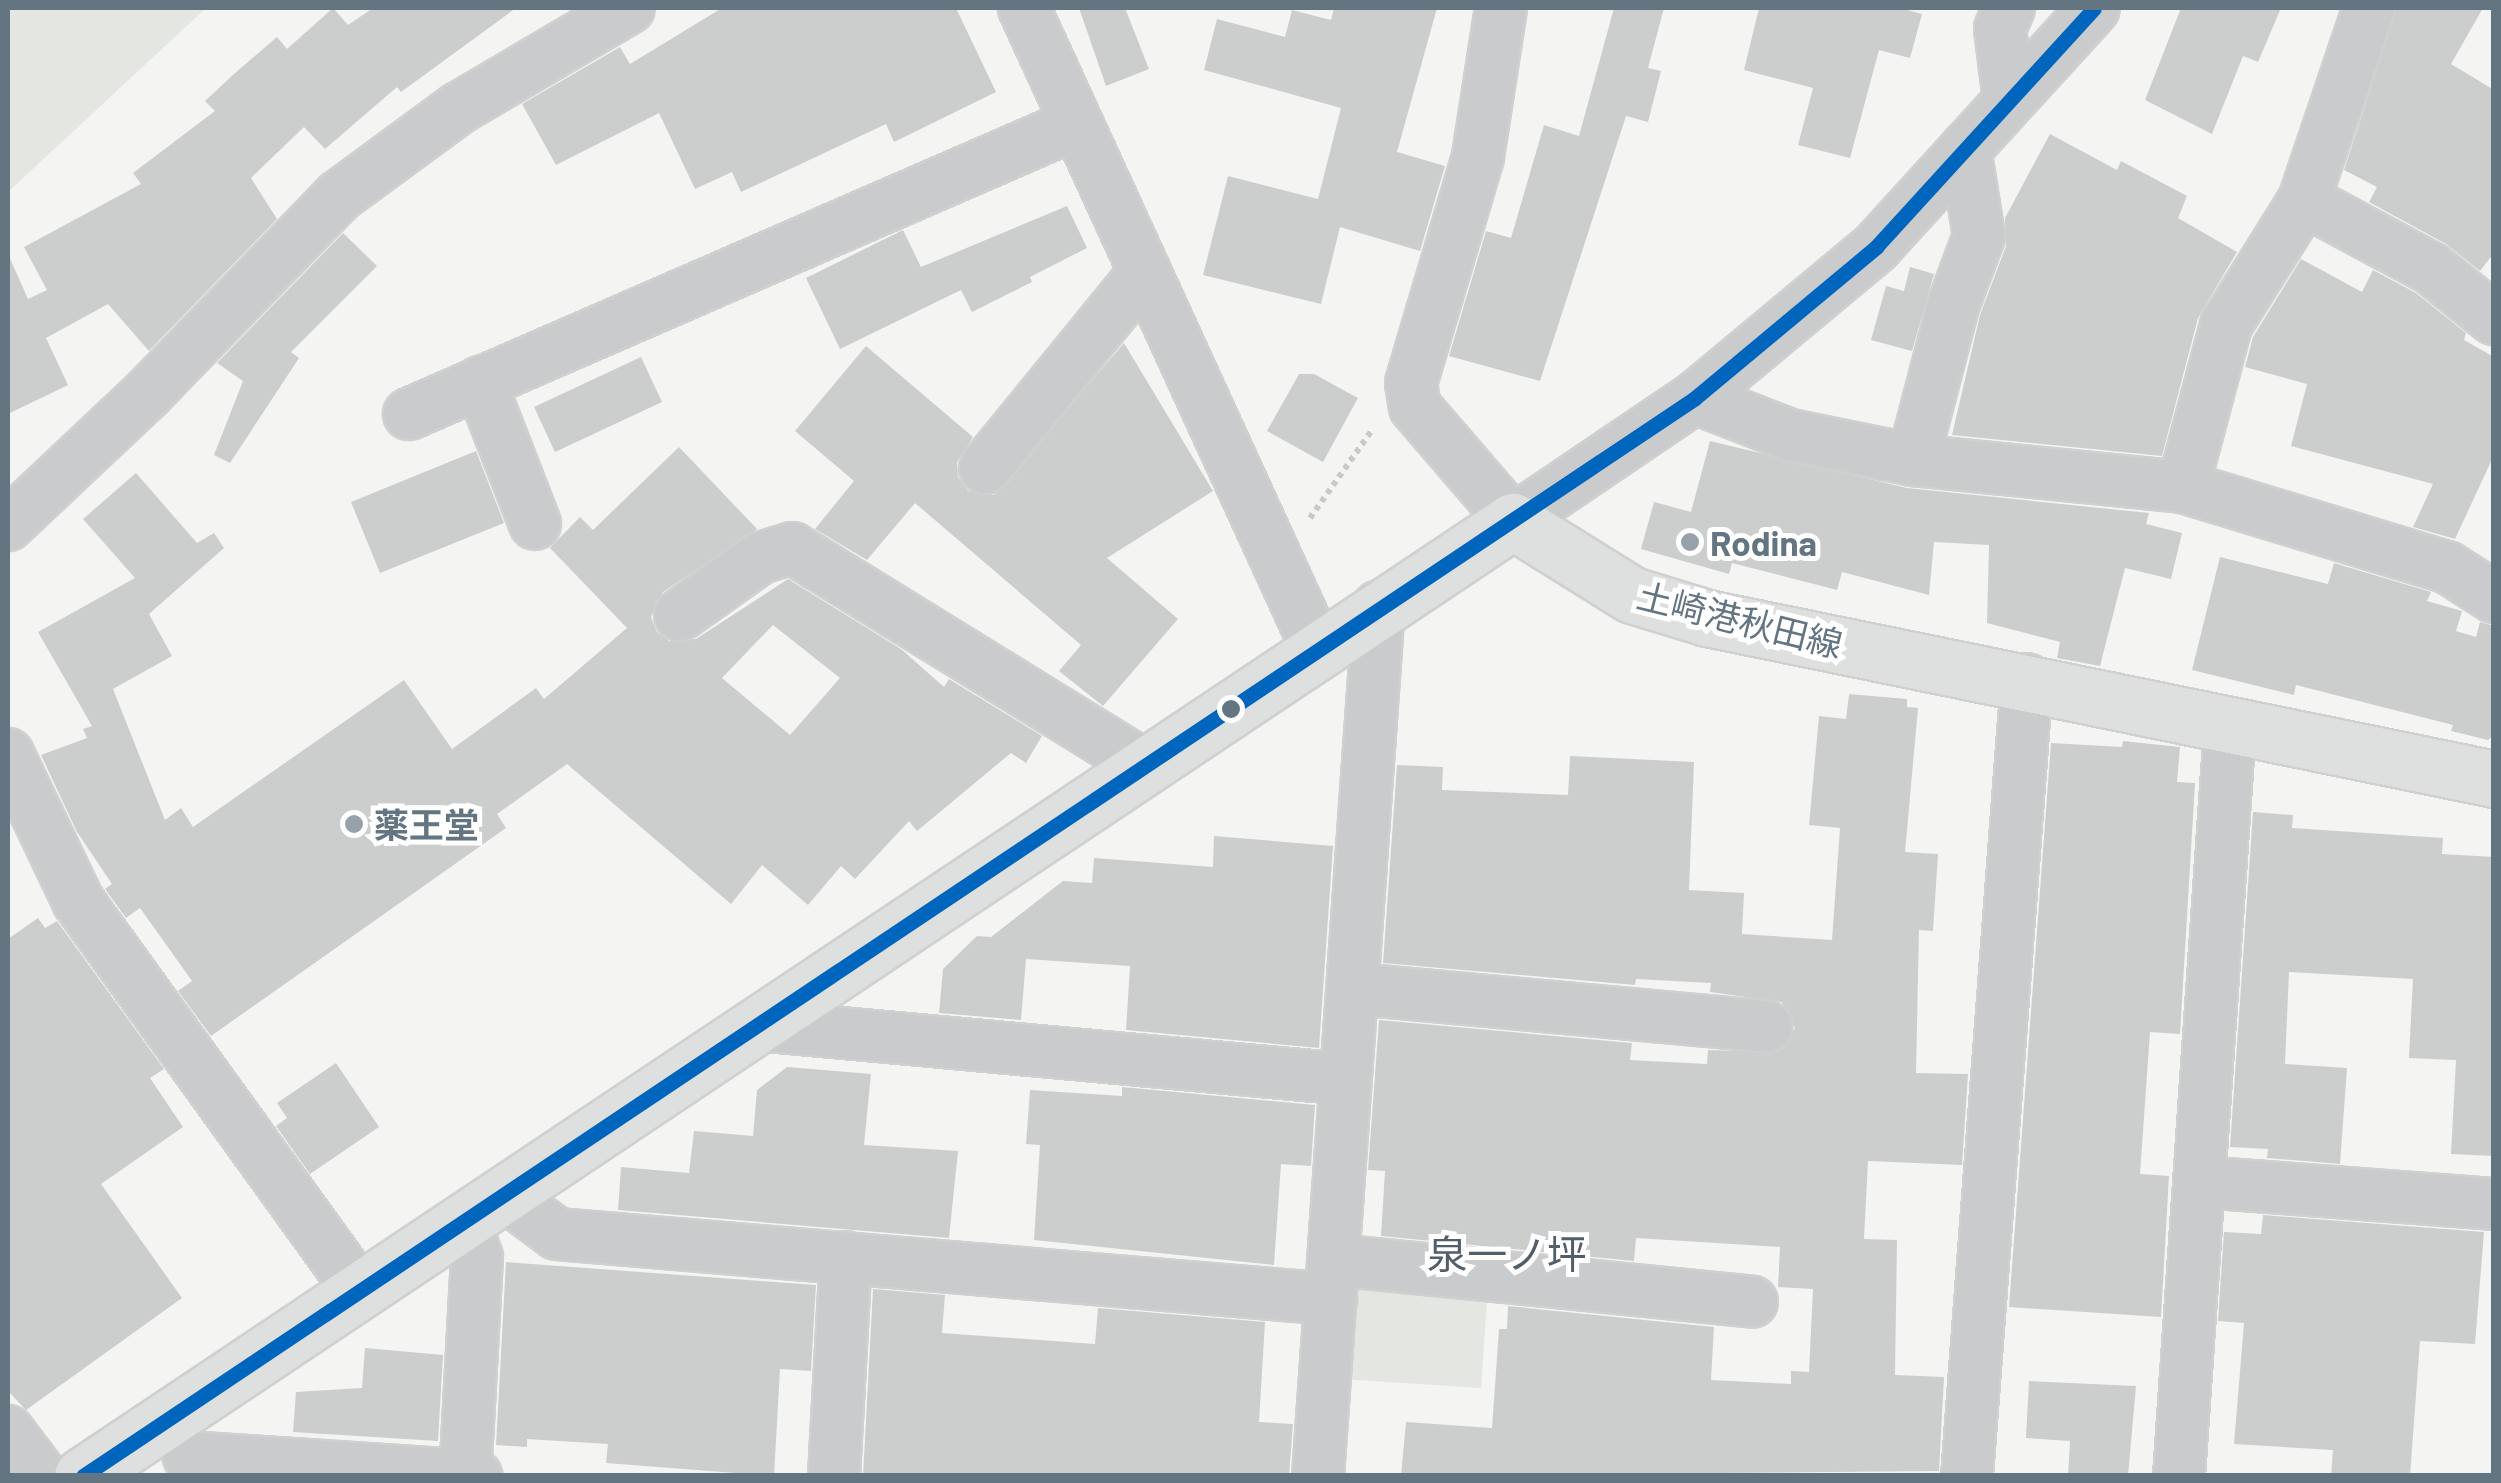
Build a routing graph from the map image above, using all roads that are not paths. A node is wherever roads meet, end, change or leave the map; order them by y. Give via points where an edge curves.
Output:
1 (628, 8) edge
2 (1024, 8) edge
3 (1501, 8) edge
4 (2009, 8) edge
5 (2094, 8) edge
6 (2369, 8) edge
7 (2009, 100) junction
8 (1074, 125) junction
9 (1966, 149) junction
10 (2304, 200) junction
11 (1145, 272) junction
12 (2494, 319) edge
13 (480, 382) junction
14 (1695, 398) junction
15 (409, 414) dead end
16 (1913, 460) junction
17 (985, 468) dead end
18 (2183, 487) junction
19 (1513, 521) junction
20 (8, 524) edge
21 (536, 524) dead end
22 (2494, 597) edge
23 (1379, 606) junction
24 (680, 614) dead end
25 (1317, 648) junction
26 (2028, 679) junction
27 (2230, 728) junction
28 (8, 754) edge
29 (1145, 766) junction
30 (2494, 779) edge
31 (1356, 989) junction
32 (756, 1026) junction
33 (1766, 1026) dead end
34 (1346, 1080) junction
35 (2200, 1182) junction
36 (2494, 1204) edge
37 (483, 1207) junction
38 (846, 1258) junction
39 (1332, 1280) junction
40 (358, 1289) junction
41 (1752, 1302) dead end
42 (8, 1431) edge
43 (187, 1447) edge
44 (466, 1475) edge
45 (42, 1476) edge
46 (82, 1476) edge
47 (476, 1476) edge
48 (834, 1476) edge
49 (1318, 1476) edge
50 (1967, 1476) edge
51 (2179, 1476) edge

1 - 20 street via 459,108 339,196
2 - 8 street
3 - 19 street via 1478,157 1411,383 1416,407
4 - 7 street via 2000,29
5 - 7 street
6 - 10 street
7 - 9 street
8 - 11 street
8 - 13 street
9 - 14 street via 1876,246
9 - 16 street via 1979,236 1953,306
10 - 12 street via 2432,269
10 - 18 street via 2226,325
11 - 17 street
11 - 25 street
13 - 15 street
13 - 21 street
14 - 16 street via 1790,434
14 - 19 street
16 - 18 street
18 - 22 street via 2447,567
19 - 23 main road
19 - 26 main road, 土崎港秋田線 via 1632,595 1707,618
23 - 25 main road
23 - 31 street
24 - 29 street via 760,558 792,548
25 - 29 main road
26 - 27 main road, 土崎港秋田線
26 - 50 street
27 - 30 main road, 土崎港秋田線
27 - 35 street
28 - 40 street via 78,901
29 - 32 main road
31 - 33 street
31 - 34 street
32 - 34 street
32 - 37 main road
34 - 39 street
35 - 36 street
35 - 51 street
37 - 38 street via 557,1234
37 - 40 main road
37 - 44 street
38 - 39 street
38 - 48 street
39 - 41 street
39 - 49 street
40 - 43 main road
42 - 45 street
43 - 44 street
43 - 46 main road
44 - 47 street

